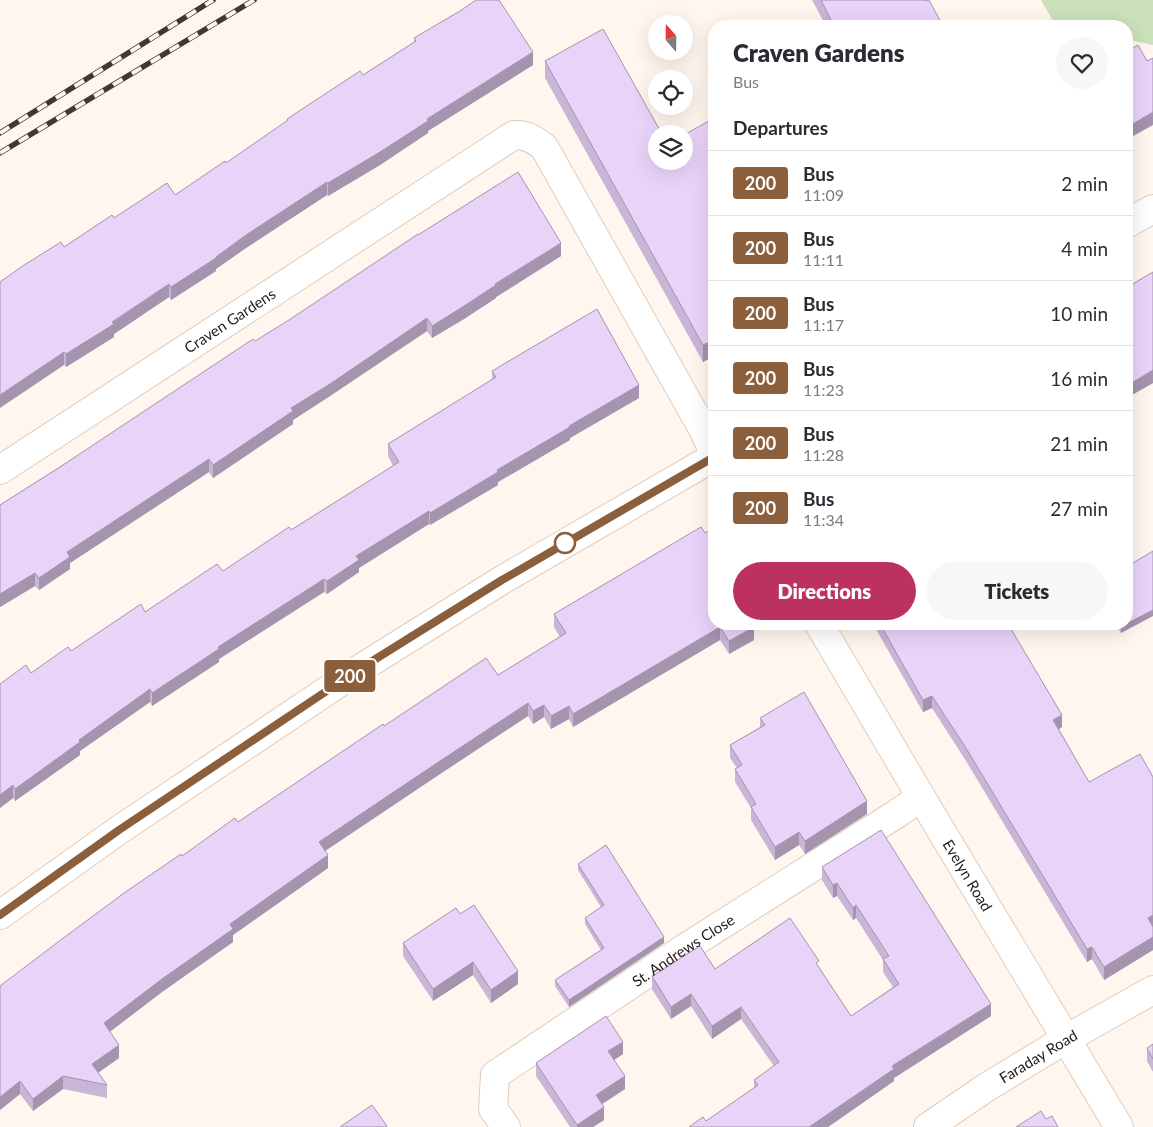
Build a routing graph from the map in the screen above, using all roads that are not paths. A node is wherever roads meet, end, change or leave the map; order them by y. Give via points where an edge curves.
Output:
1 (1153, 209) edge
2 (1133, 220) edge
3 (708, 439) edge
4 (708, 460) edge
5 (0, 470) edge
6 (823, 630) edge
7 (921, 797) junction
8 (0, 915) edge
9 (1153, 990) edge
10 (1066, 1039) junction
11 (506, 1127) edge
12 (928, 1127) edge
13 (1119, 1127) edge

1 - 2 street
3 - 5 street, Craven Gardens via 544,147 529,137 514,135
4 - 8 street via 502,580 358,670 119,830
6 - 7 street, Evelyn Road
7 - 10 street, Evelyn Road
7 - 11 street, St. Andrews Close via 685,948 495,1075 493,1109
9 - 10 street, Faraday Road
10 - 12 street, Faraday Road
10 - 13 street, Evelyn Road

